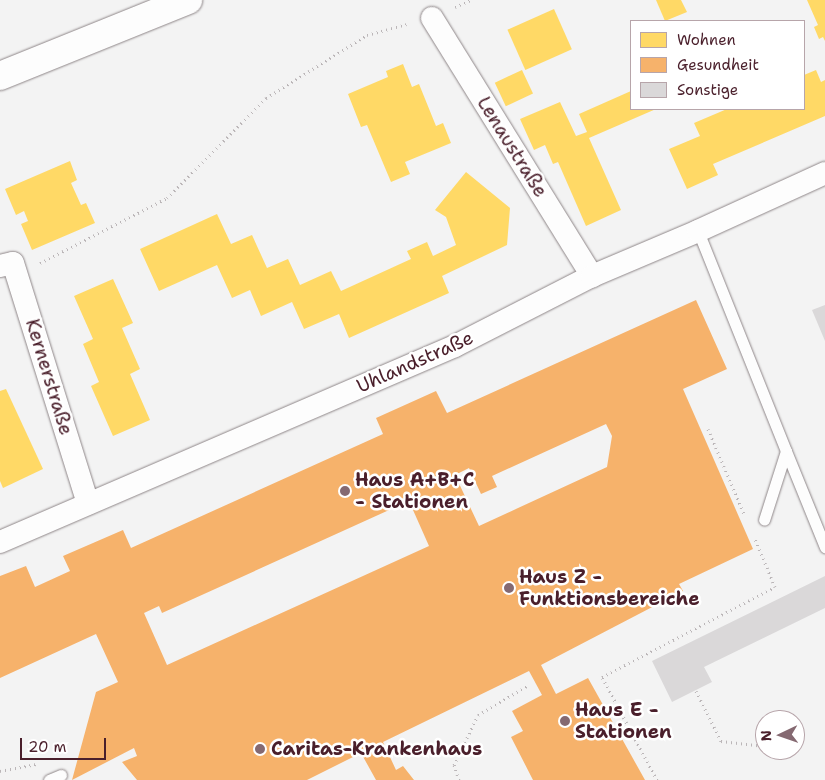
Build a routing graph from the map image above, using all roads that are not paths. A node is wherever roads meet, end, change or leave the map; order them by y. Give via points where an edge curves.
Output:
1 (188, 0) edge
2 (432, 18) road end
3 (0, 76) edge
4 (825, 173) edge
5 (698, 231) junction
6 (8, 270) edge
7 (592, 276) junction
8 (786, 451) junction
9 (88, 504) junction
10 (764, 520) dead end
11 (0, 542) edge
12 (825, 547) edge
13 (61, 775) dead end
14 (49, 780) edge

1 - 3 main road
2 - 7 street, Lenaustraße
4 - 5 street, Uhlandstraße
5 - 7 street, Uhlandstraße
5 - 8 lane
6 - 9 street, Kernerstraße
7 - 9 street, Uhlandstraße via 455,346
8 - 10 lane
8 - 12 lane
9 - 11 street, Uhlandstraße
13 - 14 lane

